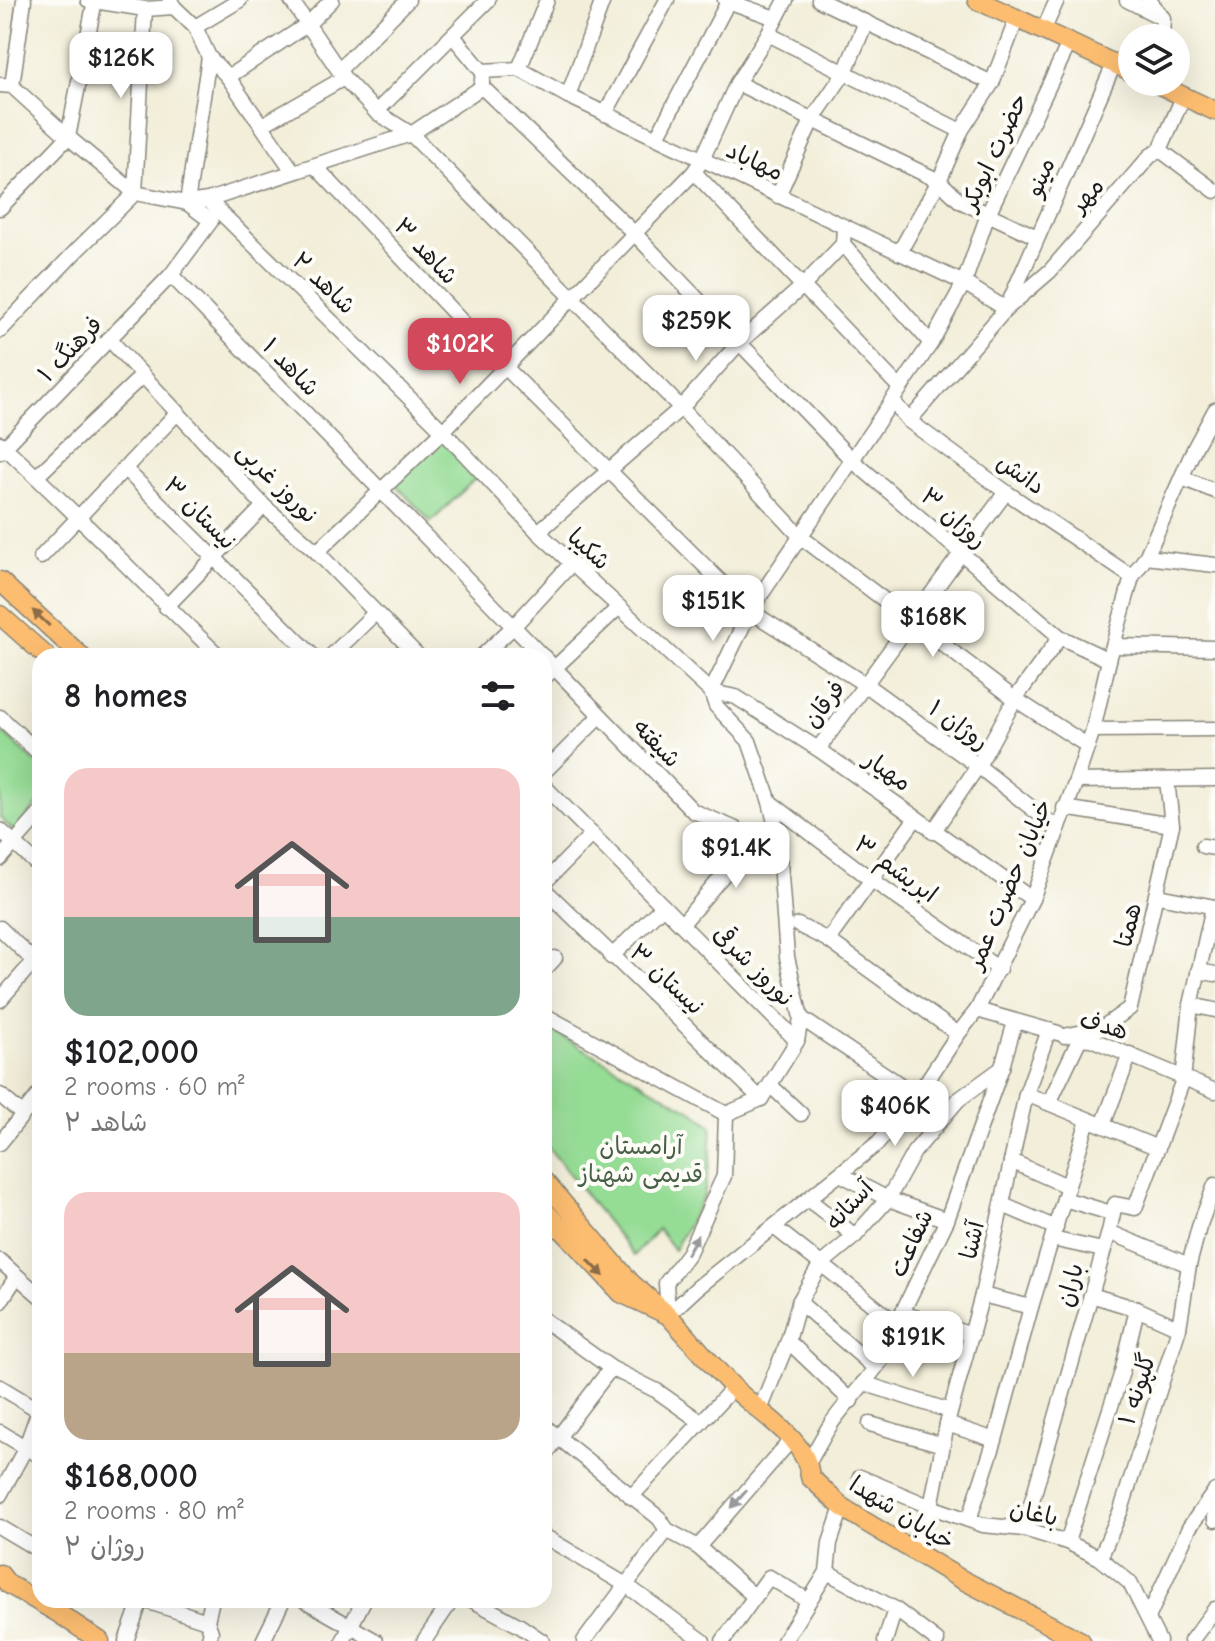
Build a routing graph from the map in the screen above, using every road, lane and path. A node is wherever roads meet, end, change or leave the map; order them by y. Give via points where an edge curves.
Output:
1 (24, 0) edge
2 (88, 0) edge
3 (95, 0) edge
4 (240, 0) edge
5 (291, 0) edge
6 (332, 0) edge
7 (408, 0) edge
8 (488, 0) edge
9 (547, 0) edge
10 (603, 0) edge
11 (667, 0) edge
12 (786, 0) edge
13 (819, 0) edge
14 (1057, 0) edge
15 (1127, 0) edge
16 (1149, 0) edge
17 (728, 1) edge
18 (988, 2) edge
19 (172, 3) edge
20 (145, 9) junction
21 (775, 18) junction
22 (1017, 18) junction
23 (1163, 18) junction
24 (866, 22) junction
25 (308, 24) junction
26 (1163, 24) edge
27 (195, 27) junction
28 (1043, 31) junction
29 (768, 34) junction
30 (453, 36) junction
31 (1070, 41) junction
32 (209, 57) junction
33 (1114, 64) junction
34 (1118, 66) edge
35 (519, 69) junction
36 (482, 71) junction
37 (845, 72) junction
38 (342, 74) junction
39 (228, 77) junction
40 (737, 83) junction
41 (992, 83) junction
42 (6, 86) edge
43 (482, 87) junction
44 (568, 96) junction
45 (1183, 97) joint
46 (1215, 111) edge
47 (376, 112) junction
48 (605, 114) junction
49 (812, 120) junction
50 (262, 125) junction
51 (961, 131) junction
52 (411, 134) junction
53 (68, 137) junction
54 (657, 137) junction
55 (1160, 150) junction
56 (698, 166) junction
57 (316, 167) junction
58 (293, 171) junction
59 (939, 181) junction
60 (1215, 191) edge
61 (135, 193) junction
62 (778, 196) junction
63 (208, 200) junction
64 (187, 203) junction
65 (0, 208) edge
66 (988, 214) junction
67 (844, 227) junction
68 (635, 234) junction
69 (1037, 237) junction
70 (843, 244) junction
71 (899, 253) junction
72 (171, 275) junction
73 (964, 283) junction
74 (804, 285) junction
75 (571, 300) junction
76 (1006, 309) junction
77 (0, 331) edge
78 (109, 339) junction
79 (739, 343) junction
80 (931, 343) junction
81 (504, 366) junction
82 (143, 375) junction
83 (899, 387) junction
84 (892, 400) junction
85 (681, 408) junction
86 (178, 412) junction
87 (1215, 412) edge
88 (909, 421) junction
89 (443, 431) junction
90 (2, 448) edge
91 (852, 460) junction
92 (124, 468) junction
93 (609, 469) junction
94 (37, 476) junction
95 (1182, 478) junction
96 (380, 489) junction
97 (1215, 491) edge
98 (1006, 492) junction
99 (264, 506) junction
100 (78, 517) junction
101 (538, 532) junction
102 (801, 537) junction
103 (317, 552) junction
104 (960, 552) junction
105 (41, 557) dead end
106 (212, 557) junction
107 (1146, 557) junction
108 (571, 564) junction
109 (1215, 565) edge
110 (1132, 577) junction
111 (0, 581) edge
112 (166, 607) junction
113 (619, 607) junction
114 (750, 611) junction
115 (375, 613) junction
116 (0, 615) edge
117 (913, 620) junction
118 (513, 627) junction
119 (1060, 637) junction
120 (37, 648) edge
121 (72, 648) edge
122 (208, 648) edge
123 (305, 648) edge
124 (339, 648) edge
125 (410, 648) edge
126 (491, 648) edge
127 (531, 648) edge
128 (1215, 648) edge
129 (1111, 653) junction
130 (552, 660) edge
131 (552, 671) edge
132 (866, 685) junction
133 (711, 692) junction
134 (1015, 699) junction
135 (600, 716) junction
136 (0, 717) edge
137 (1215, 729) edge
138 (1093, 730) junction
139 (1088, 746) junction
140 (32, 747) edge
141 (818, 749) junction
142 (552, 764) edge
143 (978, 766) junction
144 (1215, 779) edge
145 (1167, 780) junction
146 (1076, 781) junction
147 (552, 794) edge
148 (770, 802) junction
149 (1064, 808) junction
150 (916, 818) junction
151 (32, 823) edge
152 (1172, 825) junction
153 (1057, 828) junction
154 (0, 830) edge
155 (933, 832) junction
156 (592, 834) junction
157 (778, 835) junction
158 (752, 841) junction
159 (14, 843) junction
160 (0, 859) edge
161 (32, 860) edge
162 (552, 880) edge
163 (872, 880) junction
164 (1158, 896) junction
165 (552, 897) edge
166 (1032, 899) junction
167 (663, 906) junction
168 (1214, 907) edge
169 (682, 924) junction
170 (798, 925) dead end
171 (0, 928) edge
172 (828, 940) junction
173 (611, 957) junction
174 (555, 958) dead end
175 (32, 959) edge
176 (552, 961) edge
177 (32, 969) edge
178 (999, 969) junction
179 (1198, 971) junction
180 (1215, 974) edge
181 (0, 1000) edge
182 (1191, 1005) junction
183 (977, 1010) junction
184 (1215, 1010) edge
185 (801, 1018) junction
186 (552, 1019) edge
187 (1015, 1022) junction
188 (1049, 1030) junction
189 (958, 1034) junction
190 (1064, 1036) junction
191 (1080, 1038) junction
192 (797, 1041) junction
193 (1130, 1054) junction
194 (1002, 1067) junction
195 (1183, 1080) junction
196 (771, 1086) junction
197 (1215, 1091) edge
198 (1026, 1094) junction
199 (0, 1095) edge
200 (917, 1096) junction
201 (761, 1099) junction
202 (32, 1102) edge
203 (1049, 1103) junction
204 (22, 1114) junction
205 (726, 1114) junction
206 (801, 1114) dead end
207 (1088, 1120) junction
208 (1103, 1125) junction
209 (0, 1143) edge
210 (1158, 1148) junction
211 (1011, 1161) junction
212 (840, 1174) junction
213 (1215, 1185) edge
214 (552, 1190) edge
215 (1066, 1193) junction
216 (888, 1199) junction
217 (809, 1200) junction
218 (1003, 1205) junction
219 (1111, 1213) junction
220 (947, 1220) junction
221 (774, 1227) junction
222 (1199, 1227) junction
223 (1215, 1231) edge
224 (1109, 1232) junction
225 (552, 1233) edge
226 (1054, 1234) junction
227 (855, 1236) junction
228 (1103, 1250) junction
229 (0, 1261) edge
230 (820, 1265) junction
231 (1189, 1265) junction
232 (17, 1276) junction
233 (32, 1289) edge
234 (982, 1295) junction
235 (1091, 1295) junction
236 (0, 1302) edge
237 (799, 1302) junction
238 (1031, 1307) junction
239 (1137, 1309) junction
240 (668, 1315) junction
241 (902, 1320) junction
242 (552, 1326) edge
243 (1179, 1328) junction
244 (972, 1335) junction
245 (788, 1341) junction
246 (611, 1368) junction
247 (875, 1368) junction
248 (863, 1383) junction
249 (0, 1387) edge
250 (733, 1388) junction
251 (851, 1401) junction
252 (32, 1406) edge
253 (760, 1410) junction
254 (949, 1418) junction
255 (701, 1422) junction
256 (870, 1424) dead end
257 (32, 1430) edge
258 (0, 1432) edge
259 (552, 1432) edge
260 (557, 1436) junction
261 (791, 1440) junction
262 (995, 1440) junction
263 (552, 1444) edge
264 (943, 1445) junction
265 (25, 1449) junction
266 (32, 1452) edge
267 (809, 1462) junction
268 (860, 1477) dead end
269 (1215, 1491) edge
270 (0, 1495) edge
271 (631, 1497) junction
272 (842, 1507) junction
273 (931, 1507) junction
274 (969, 1520) junction
275 (1215, 1520) edge
276 (0, 1527) edge
277 (1024, 1529) junction
278 (667, 1530) junction
279 (552, 1541) edge
280 (1067, 1542) junction
281 (32, 1545) edge
282 (698, 1547) junction
283 (913, 1549) junction
284 (1100, 1558) junction
285 (827, 1572) junction
286 (0, 1574) edge
287 (626, 1585) junction
288 (32, 1594) edge
289 (755, 1597) junction
290 (809, 1601) junction
291 (63, 1608) edge
292 (139, 1608) edge
293 (159, 1608) edge
294 (211, 1608) edge
295 (279, 1608) edge
296 (318, 1608) edge
297 (360, 1608) edge
298 (447, 1608) edge
299 (487, 1608) edge
300 (895, 1609) junction
301 (1213, 1615) edge
302 (1148, 1618) junction
303 (351, 1627) junction
304 (209, 1632) edge
305 (787, 1637) edge
306 (1077, 1640) edge
307 (100, 1641) edge
308 (126, 1641) edge
309 (226, 1641) edge
310 (263, 1641) edge
311 (343, 1641) edge
312 (376, 1641) edge
313 (424, 1641) edge
314 (542, 1641) edge
315 (584, 1641) edge
316 (703, 1641) edge
317 (723, 1641) edge
318 (803, 1641) edge
319 (885, 1641) edge
320 (937, 1641) edge
321 (1159, 1641) edge
322 (1191, 1641) edge

1 - 42 street
2 - 3 street
3 - 20 street
3 - 53 street
4 - 27 street
5 - 25 street
6 - 25 street
7 - 38 street
8 - 30 street
9 - 35 street
10 - 44 street
11 - 48 street
12 - 21 street
13 - 24 street
14 - 28 street
15 - 23 street
16 - 23 street
17 - 21 street
17 - 54 street
18 - 22 main road
19 - 20 street
19 - 27 street
20 - 61 street
21 - 29 street
22 - 28 main road
22 - 41 street
23 - 26 street
24 - 37 street
24 - 41 street
25 - 38 street
25 - 39 street
27 - 32 street
28 - 31 main road
29 - 37 street
29 - 40 street
30 - 36 street
30 - 47 street
31 - 33 main road
31 - 66 street, حضرت ابوبکر
32 - 39 street
32 - 64 street
33 - 34 main road
33 - 69 street, مینو
35 - 36 street
35 - 44 street, مهاباد
36 - 43 street
37 - 49 street
37 - 51 street
38 - 47 street
38 - 50 street
39 - 50 street
40 - 49 street
40 - 56 street
41 - 51 street
42 - 53 street
43 - 52 street
43 - 68 street, روژان ۳
44 - 48 street, مهاباد
45 - 46 main road
45 - 55 street, مهر
47 - 52 street
48 - 54 street, مهاباد
49 - 59 street
49 - 62 street
50 - 58 street
51 - 59 street
52 - 57 street
52 - 75 street
53 - 61 street
53 - 65 street
54 - 56 street, مهاباد
55 - 60 street
55 - 76 street, مهر via 1050,271
56 - 62 street, مهاباد
56 - 68 street
56 - 74 street
57 - 58 street
57 - 81 street, شاهد ۳
58 - 63 street
59 - 66 street via 960,201
59 - 71 street
61 - 64 street
61 - 77 street
62 - 67 street, مهاباد
63 - 64 street
63 - 89 street, شاهد ۲
64 - 72 street, فرهنگ ۱ via 211,221
66 - 69 street
66 - 73 street, حضرت ابوبکر
67 - 70 street
67 - 71 street, مهاباد
68 - 75 street
68 - 79 street, روژان ۳
69 - 76 street, مینو
70 - 74 street
70 - 80 street
71 - 73 street, مهاباد
72 - 78 street, فرهنگ ۱
72 - 96 street, شاهد ۱
73 - 76 street, مهاباد
73 - 80 street, حضرت ابوبکر
74 - 79 street
74 - 83 street
75 - 81 street
75 - 85 street
76 - 88 street
78 - 82 street, نوروز غربی
78 - 90 street, فرهنگ ۱
79 - 85 street
79 - 91 street, روژان ۳
80 - 83 street, حضرت ابوبکر
81 - 89 street
81 - 93 street, شاهد ۳
82 - 86 street, نوروز غربی
82 - 94 street
83 - 84 street, حضرت ابوبکر
84 - 88 street, دانش
84 - 91 street, حضرت ابوبکر
85 - 93 street
85 - 102 street
86 - 92 street
86 - 99 street, نوروز غربی
87 - 95 street, خیابان حضرت عمر
88 - 98 street, دانش
89 - 96 street
89 - 101 street, شکیبا
90 - 94 street
91 - 102 street, حضرت ابوبکر
91 - 104 street, روژان ۳
92 - 100 street
92 - 106 street, نیستان ۳
93 - 101 street
93 - 114 street, روژان ۱
94 - 100 street
95 - 97 street
95 - 107 street, خیابان حضرت عمر
96 - 103 street
96 - 118 street, شیفته
98 - 104 street, فرقان
98 - 110 street, دانش
99 - 103 street, نوروز غربی
99 - 106 street
100 - 105 street
100 - 112 street
101 - 108 street, شکیبا
102 - 114 street, حضرت ابوبکر
102 - 117 street
103 - 115 street, نوروز غربی
104 - 117 street, فرقان
104 - 119 street, روژان ۳
106 - 112 street
106 - 123 street, نیستان ۳
107 - 109 street
107 - 110 street, خیابان حضرت عمر
108 - 113 street, شکیبا
108 - 118 street
110 - 129 street, خیابان حضرت عمر
121 -> 111 main road
112 - 122 street
113 - 130 street
113 - 133 street, شکیبا
114 - 132 street, روژان ۱
114 - 133 street, حضرت ابوبکر
115 - 124 street
115 - 125 street, نوروز غربی
116 - 120 main road
117 - 132 street, فرقان
117 - 134 street
118 - 126 street
118 - 127 street, شیفته
119 - 129 street, روژان ۳
119 - 134 street
128 - 129 street
129 - 138 street, خیابان حضرت عمر
131 - 135 street, شیفته
132 - 141 street, فرقان
132 - 143 street, روژان ۱
133 - 141 street, مهیار via 736,697
133 - 148 street via 716,706 749,741
134 - 139 street
134 - 143 street
135 - 142 street
135 - 158 street, شیفته via 693,811
136 - 140 street
137 - 138 street
138 - 139 street, خیابان حضرت عمر
139 - 146 street, خیابان حضرت عمر
141 - 150 street, مهیار
143 - 153 street, روژان ۱
143 - 155 street
144 - 145 street
145 - 146 street
145 - 152 street, همتا
146 - 149 street, خیابان حضرت عمر
147 - 156 street, نوروز شرقی
148 - 157 street
148 - 163 street, ابریشم ۳
149 - 152 street
149 - 153 street, خیابان حضرت عمر
150 - 155 street, مهیار
150 - 163 street
151 - 159 street
152 - 164 street, همتا
153 - 166 street, خیابان حضرت عمر
154 - 159 street
155 - 166 street, مهیار
156 - 162 street
156 - 167 street, نوروز شرقی
157 - 158 street
157 - 185 street via 787,957
158 - 169 street
159 - 160 street
159 - 161 street
163 - 172 street
163 - 178 street, ابریشم ۳
164 - 168 street
164 - 190 street, همتا via 1130,1008 1102,1028
165 - 173 street, نیستان ۳
166 - 178 street, خیابان حضرت عمر
167 - 169 street, نوروز شرقی
167 - 173 street
168 - 179 street
169 - 192 street, نوروز شرقی
170 - 172 street
171 - 175 street
172 - 189 street
173 - 201 street, نیستان ۳
174 - 176 street
177 - 181 street
178 - 183 street, خیابان حضرت عمر
179 - 180 street
179 - 182 street
182 - 184 street
182 - 195 street
183 - 187 street, هدف
183 - 189 street, خیابان حضرت عمر
185 - 192 street
185 - 200 street
186 - 205 street
187 - 188 street, هدف
187 - 194 street, شفاعت
188 - 190 street, هدف
188 - 198 street, آشنا
189 - 200 street, خیابان حضرت عمر
190 - 191 street, هدف
191 - 193 street, هدف
191 - 203 street
192 - 196 street
193 - 195 street, هدف
193 - 208 street
194 - 216 street, آستانه via 958,1100 914,1152
194 - 220 street, شفاعت
195 - 197 street, هدف
195 - 210 street
196 - 201 street
196 - 206 street
198 - 203 street
198 - 211 street, آشنا
199 - 204 street
200 - 212 street, خیابان حضرت عمر via 878,1143
201 - 205 street
202 - 204 street
203 - 207 street
204 - 209 street
240 -> 205 street via 666,1283 689,1252 724,1176
207 - 208 street
207 - 215 street
208 - 210 street
210 - 219 street via 1135,1208 1115,1204
211 - 215 street
211 - 218 street, آشنا
212 - 216 street
212 - 217 street, خیابان حضرت عمر
213 - 222 street, گلپونه ۱
214 - 240 main road, خیابان شهدا via 631,1283
215 - 219 street
215 - 226 street
216 - 220 street
216 - 227 street, آستانه
217 - 221 street, خیابان حضرت عمر
217 - 227 street
218 - 226 street
218 - 234 street, آشنا
219 - 224 street, باران
220 - 241 street, شفاعت
221 - 230 street
221 - 240 street, خیابان حضرت عمر
222 - 223 street
222 - 231 street, گلپونه ۱
224 - 228 street, باران
224 - 231 street
225 -> 240 main road via 621,1293
226 - 228 street
226 - 238 street
227 - 230 street, آستانه
228 - 235 street, باران
229 - 232 street
230 - 237 street
230 - 241 street
231 - 243 street, گلپونه ۱
232 - 233 street
232 - 236 street
234 - 238 street
234 - 244 street, آشنا
235 - 239 street
235 - 277 street, باران
237 - 245 street
237 - 247 street
238 - 262 street
239 - 243 street
239 - 280 street
240 - 250 main road, خیابان شهدا
241 - 244 street
241 - 247 street, شفاعت
242 - 246 street
243 - 284 street, گلپونه ۱ via 1121,1510
244 - 254 street, آشنا
245 - 251 street
245 - 253 street
246 - 255 street
246 - 260 street
247 - 248 street, شفاعت
248 - 251 street, شفاعت
248 - 254 street
249 - 252 street
250 - 253 main road, خیابان شهدا
250 - 255 street
251 - 267 street, شفاعت
253 - 261 main road, خیابان شهدا
254 - 262 street
254 - 264 street, آشنا
255 - 271 street
256 - 264 street
257 - 265 street
258 - 265 street
259 - 260 street
260 - 263 street
260 - 271 street
261 - 267 main road, خیابان شهدا
261 -> 282 street
262 - 274 street
264 - 273 street, آشنا
265 - 266 street
265 - 270 street
267 - 272 main road, خیابان شهدا via 810,1477
268 - 273 street, باغان
269 - 275 street
269 - 302 street via 1189,1528
271 - 278 street
272 - 283 main road, خیابان شهدا
272 - 285 street
273 - 274 street, باغان
273 - 283 street, آشنا
274 - 277 street, باغان
276 - 281 street
277 - 280 street, باغان
278 - 282 street
278 - 287 street
279 - 287 street
280 - 284 street, باغان
282 - 289 street
283 - 306 main road, خیابان شهدا
284 - 302 street, باغان via 1130,1583
285 - 290 street
285 - 300 street
286 - 288 main road via 8,1584
287 - 315 street
287 - 316 street
289 - 290 street via 769,1577
289 - 317 street
290 - 305 street
291 - 307 main road
292 - 308 street
293 - 304 street
294 - 304 street
295 - 310 street
296 - 303 street
297 - 303 street
298 - 313 street
299 - 314 street
300 - 319 street
300 - 320 street
301 - 322 street
302 - 321 street, باغان
303 - 311 street
303 - 312 street
304 - 309 street
305 - 318 street

